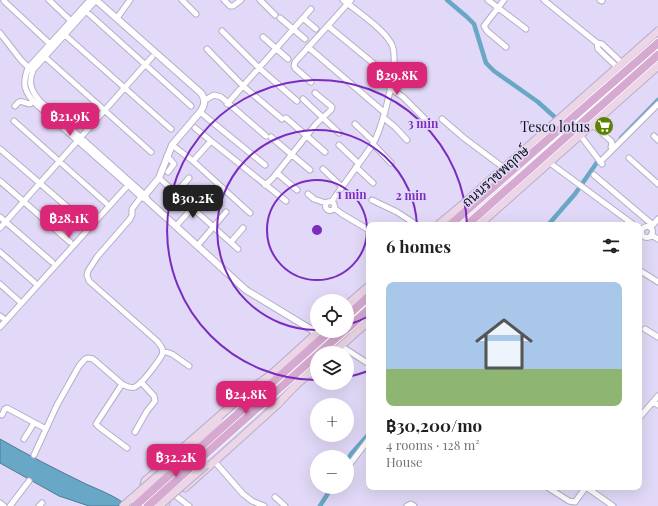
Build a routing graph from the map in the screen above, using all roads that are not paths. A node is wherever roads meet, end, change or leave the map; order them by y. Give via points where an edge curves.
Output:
1 (49, 0) edge
2 (90, 0) edge
3 (96, 0) edge
4 (130, 0) edge
5 (182, 0) edge
6 (224, 0) edge
7 (241, 0) edge
8 (260, 0) edge
9 (488, 0) edge
10 (504, 0) edge
11 (544, 0) edge
12 (4, 1) dead end
13 (347, 1) edge
14 (498, 8) junction
15 (311, 10) dead end
16 (87, 12) junction
17 (196, 14) dead end
18 (117, 18) junction
19 (303, 18) junction
20 (71, 21) junction
21 (328, 26) junction
22 (293, 29) junction
23 (316, 29) dead end
24 (526, 29) dead end
25 (222, 31) dead end
26 (657, 32) edge
27 (0, 33) edge
28 (65, 35) junction
29 (263, 37) dead end
30 (305, 40) dead end
31 (658, 42) edge
32 (50, 44) junction
33 (308, 47) junction
34 (506, 47) dead end
35 (207, 48) dead end
36 (276, 49) junction
37 (658, 55) edge
38 (44, 57) junction
39 (152, 57) dead end
40 (288, 59) dead end
41 (658, 62) edge
42 (632, 64) junction
43 (146, 65) junction
44 (620, 65) junction
45 (658, 66) edge
46 (259, 68) junction
47 (30, 69) junction
48 (637, 74) junction
49 (391, 81) junction
50 (311, 82) dead end
51 (243, 86) junction
52 (390, 88) junction
53 (126, 89) junction
54 (315, 93) dead end
55 (206, 100) junction
56 (33, 101) junction
57 (228, 104) junction
58 (658, 104) edge
59 (14, 106) dead end
60 (191, 106) dead end
61 (105, 111) junction
62 (200, 112) junction
63 (384, 116) junction
64 (323, 118) junction
65 (442, 119) dead end
66 (426, 120) dead end
67 (14, 121) dead end
68 (355, 124) dead end
69 (593, 125) junction
70 (195, 128) dead end
71 (171, 129) dead end
72 (339, 132) dead end
73 (580, 135) junction
74 (307, 136) junction
75 (80, 139) junction
76 (407, 140) dead end
77 (211, 141) junction
78 (374, 143) junction
79 (172, 145) junction
80 (339, 145) dead end
81 (611, 147) dead end
82 (0, 149) edge
83 (151, 152) dead end
84 (325, 152) dead end
85 (292, 154) junction
86 (167, 156) junction
87 (629, 158) dead end
88 (193, 161) junction
89 (60, 162) junction
90 (391, 163) dead end
91 (550, 163) junction
92 (265, 165) dead end
93 (357, 165) junction
94 (504, 168) junction
95 (323, 169) dead end
96 (310, 170) dead end
97 (168, 172) dead end
98 (277, 173) junction
99 (594, 175) dead end
100 (159, 178) junction
101 (189, 178) dead end
102 (0, 182) edge
103 (373, 182) dead end
104 (40, 184) junction
105 (129, 184) junction
106 (658, 184) edge
107 (265, 185) junction
108 (342, 187) junction
109 (297, 190) dead end
110 (176, 193) junction
111 (206, 193) dead end
112 (308, 194) dead end
113 (144, 196) junction
114 (372, 200) dead end
115 (286, 201) dead end
116 (332, 201) junction
117 (24, 202) junction
118 (106, 203) dead end
119 (326, 203) junction
120 (193, 208) junction
121 (334, 208) junction
122 (226, 212) dead end
123 (250, 213) dead end
124 (0, 217) edge
125 (658, 219) edge
126 (6, 222) junction
127 (413, 222) edge
128 (441, 222) edge
129 (453, 222) edge
130 (470, 222) edge
131 (482, 222) edge
132 (630, 222) edge
133 (86, 223) dead end
134 (176, 226) junction
135 (214, 226) junction
136 (652, 226) junction
137 (0, 228) edge
138 (243, 228) dead end
139 (366, 228) edge
140 (642, 231) edge
141 (642, 235) edge
142 (651, 235) junction
143 (658, 239) edge
144 (70, 242) dead end
145 (231, 242) junction
146 (198, 245) junction
147 (238, 249) dead end
148 (0, 252) edge
149 (52, 262) dead end
150 (642, 272) edge
151 (658, 282) edge
152 (35, 283) dead end
153 (0, 284) edge
154 (366, 289) edge
155 (354, 299) edge
156 (366, 299) edge
157 (19, 301) dead end
158 (354, 310) edge
159 (366, 312) edge
160 (354, 323) edge
161 (366, 325) edge
162 (0, 327) edge
163 (310, 327) edge
164 (645, 329) dead end
165 (658, 336) edge
166 (311, 338) edge
167 (323, 338) edge
168 (336, 338) edge
169 (327, 346) edge
170 (341, 346) edge
171 (163, 351) junction
172 (354, 354) edge
173 (310, 361) edge
174 (366, 362) edge
175 (189, 366) dead end
176 (310, 373) edge
177 (269, 376) junction
178 (300, 381) junction
179 (141, 382) junction
180 (122, 384) junction
181 (658, 396) edge
182 (653, 402) junction
183 (658, 405) edge
184 (2, 415) dead end
185 (642, 415) edge
186 (34, 423) junction
187 (46, 429) junction
188 (135, 432) dead end
189 (24, 439) dead end
190 (366, 443) edge
191 (128, 448) dead end
192 (34, 455) dead end
193 (198, 456) junction
194 (354, 459) edge
195 (215, 462) junction
196 (29, 481) dead end
197 (552, 490) edge
198 (584, 490) edge
199 (590, 490) edge
200 (176, 496) junction
201 (275, 497) dead end
202 (0, 503) edge
203 (574, 504) edge
204 (4, 506) edge
205 (10, 506) edge
206 (123, 506) edge
207 (134, 506) edge
208 (148, 506) edge
209 (159, 506) edge
210 (189, 506) edge
211 (264, 506) edge
212 (284, 506) edge
213 (407, 506) edge
214 (414, 506) edge
215 (613, 506) edge

1 - 20 street
2 - 20 street
3 - 16 street
3 - 18 street
4 - 18 street
5 - 17 street
6 - 7 street via 233,6
8 - 22 street
9 - 14 street
10 - 14 street
11 - 44 street via 597,43 598,49
12 - 32 street
13 - 21 street
13 - 49 street via 383,32 392,44 395,54
14 - 24 street
14 - 34 street via 484,27
15 - 19 street
16 - 28 street
16 - 43 street
18 - 55 street via 202,93
19 - 22 street
19 - 23 street
20 - 32 street
21 - 33 street
21 - 49 street via 385,73
22 - 30 street
22 - 36 street
25 - 46 street
26 - 42 main road
26 - 44 main road, ถนนราชพฤกษ์
27 - 47 street
28 - 38 street
28 - 53 street
29 - 36 street
31 - 42 main road, ถนนราชพฤกษ์
32 - 47 street
33 - 50 street via 294,66
33 - 63 street
35 - 51 street
36 - 40 street
36 - 46 street
37 - 48 main road, ถนนราชพฤกษ์
38 - 47 street
38 - 61 street
39 - 43 street
41 - 48 main road
42 - 129 main road, ถนนราชพฤกษ์
43 - 53 street
43 - 60 street
44 - 94 main road, ถนนราชพฤกษ์
45 - 69 main road, ถนนราชพฤกษ์
46 - 51 street
46 - 64 street
47 - 56 street via 24,86
47 - 75 street via 33,93
48 - 130 main road, ถนนราชพฤกษ์
49 - 52 street
51 - 57 street
51 - 74 street
52 - 63 street
52 - 66 street
53 - 61 street
53 - 71 street
54 - 64 street via 332,107
55 - 57 street via 217,95
55 - 62 street
56 - 59 street via 30,104 20,101
56 - 75 street
57 - 85 street
58 - 73 street via 600,161
61 - 75 street
61 - 83 street
62 - 79 street
62 - 92 street
63 - 76 street
63 - 78 street
64 - 72 street
64 - 74 street
65 - 94 street
67 - 89 street
68 - 78 street
69 - 73 main road, ถนนราชพฤกษ์
69 - 81 street via 611,141
70 - 77 street
73 - 91 main road, ถนนราชพฤกษ์
74 - 84 street
74 - 85 street
75 - 89 street
75 - 105 street
77 - 88 street
77 - 107 street
78 - 90 street
78 - 93 street
79 - 86 street
79 - 88 street
80 - 93 street
82 - 104 street
85 - 96 street
85 - 98 street
86 - 97 street via 174,164
86 - 100 street
87 - 106 street
88 - 123 street
89 - 104 street
89 - 118 street
91 - 131 main road, ถนนราชพฤกษ์
91 - 132 street
93 - 103 street
93 - 108 street
94 - 128 main road, ถนนราชพฤกษ์
95 - 108 street
98 - 107 street
98 - 109 street
99 - 136 street
100 - 110 street
100 - 113 street
101 - 110 street
102 - 117 street
104 - 117 street
104 - 133 street
105 - 113 street
105 - 162 street
107 - 115 street
108 - 116 street
110 - 120 street
111 - 120 street
112 - 119 street
113 - 134 street
113 - 171 street via 132,209 130,219 97,257 87,275 90,281 157,342
114 - 127 street
116 - 119 street
116 - 121 street via 335,204
117 - 126 street
117 - 144 street
119 - 121 street via 325,207 328,210
120 - 134 street
120 - 135 street
121 - 139 street
122 - 135 street
124 - 126 street
125 - 136 street
126 - 137 street
126 - 149 street
134 - 146 street
135 - 145 street
135 - 146 street
136 - 140 street via 645,227
136 - 142 street
138 - 145 street
141 - 142 street via 647,238
142 - 143 street
145 - 147 street
146 - 163 street via 246,290
148 - 152 street
150 - 151 street
153 - 157 street
154 - 155 main road
156 - 158 main road
159 - 160 main road
161 - 170 main road
164 - 165 street
166 - 177 main road
167 - 193 main road
168 - 169 main road
171 - 175 street
171 - 179 street
172 - 174 street
173 - 193 main road
176 - 178 main road
177 - 193 main road
177 - 200 main road via 248,390 145,481 143,486 153,503 158,505
178 - 193 main road
178 - 195 main road
179 - 180 street via 133,388
179 - 188 street via 154,396 155,401
180 - 187 street via 93,359 85,359 66,388
180 - 191 street via 96,424
181 - 182 street
182 - 183 street
182 - 185 street
184 - 186 street via 7,408
186 - 187 street
186 - 189 street
187 - 192 street
190 - 194 street
193 - 206 main road, bridge
193 - 207 main road, bridge
193 - 208 main road, bridge
193 - 209 main road, bridge
195 - 200 main road
195 - 211 street via 243,494
196 - 205 street
197 - 203 street
198 - 203 street
199 - 215 street
200 - 210 street
201 - 212 street
202 - 204 street
213 - 214 street

